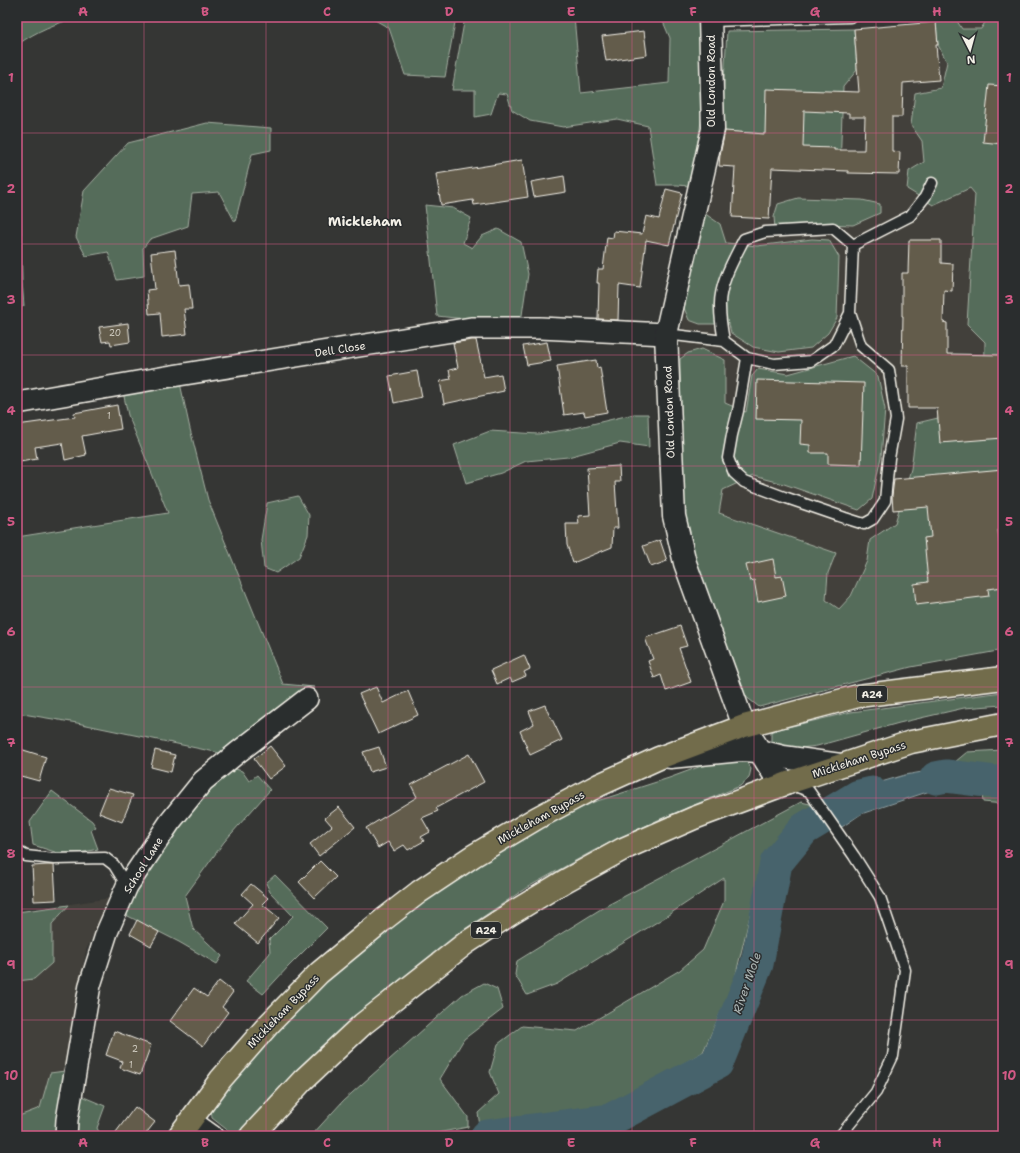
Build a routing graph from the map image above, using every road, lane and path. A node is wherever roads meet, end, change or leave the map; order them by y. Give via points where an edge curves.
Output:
1 (850, 17) edge
2 (711, 19) edge
3 (932, 182) dead end
4 (853, 245) junction
5 (850, 313) junction
6 (666, 334) junction
7 (724, 341) junction
8 (747, 358) junction
9 (17, 403) edge
10 (1003, 678) edge
11 (307, 699) dead end
12 (1003, 724) edge
13 (744, 726) junction
14 (759, 752) junction
15 (659, 758) junction
16 (840, 765) junction
17 (788, 783) junction
18 (17, 851) edge
19 (127, 886) junction
20 (185, 1128) edge
21 (66, 1136) edge
22 (212, 1136) edge
23 (251, 1136) edge
24 (840, 1136) edge

1 - 2 lane
2 - 6 main road, Old London Road via 713,129
3 - 4 lane via 910,216
4 - 5 lane
4 - 7 lane via 833,228 765,232 744,239 730,267 722,292 720,306
5 - 8 lane via 834,345 811,361 774,364
5 - 8 lane via 861,346 889,370 896,419 885,501 873,519 864,524 744,482 734,473 728,458
6 - 7 lane
6 - 9 street, Dell Close via 540,328 471,328
6 - 13 main road, Old London Road via 674,516 685,563
7 - 8 lane
10 - 13 highway, Mickleham Bypass / A24 via 858,696
11 - 19 street, School Lane via 203,781 170,822
12 - 16 highway, Mickleham Bypass / A24 via 911,742
13 - 14 main road, Old London Road
13 - 15 highway, Mickleham Bypass / A24
14 - 15 main road via 741,750
14 - 16 main road
14 - 17 main road, Old London Road via 774,774
15 - 20 highway, Mickleham Bypass / A24 via 599,785 536,818 419,892 383,920 319,973 269,1024 221,1079
16 - 17 highway, Mickleham Bypass / A24
17 - 23 highway, Mickleham Bypass / A24 via 694,818 623,849 564,881 466,943 363,1024 303,1080
17 - 24 lane via 809,792 880,897 905,970 893,1056 876,1092
18 - 19 lane via 26,856 54,859 105,858 114,865
19 - 21 street, School Lane via 107,932 90,985
20 - 22 street

